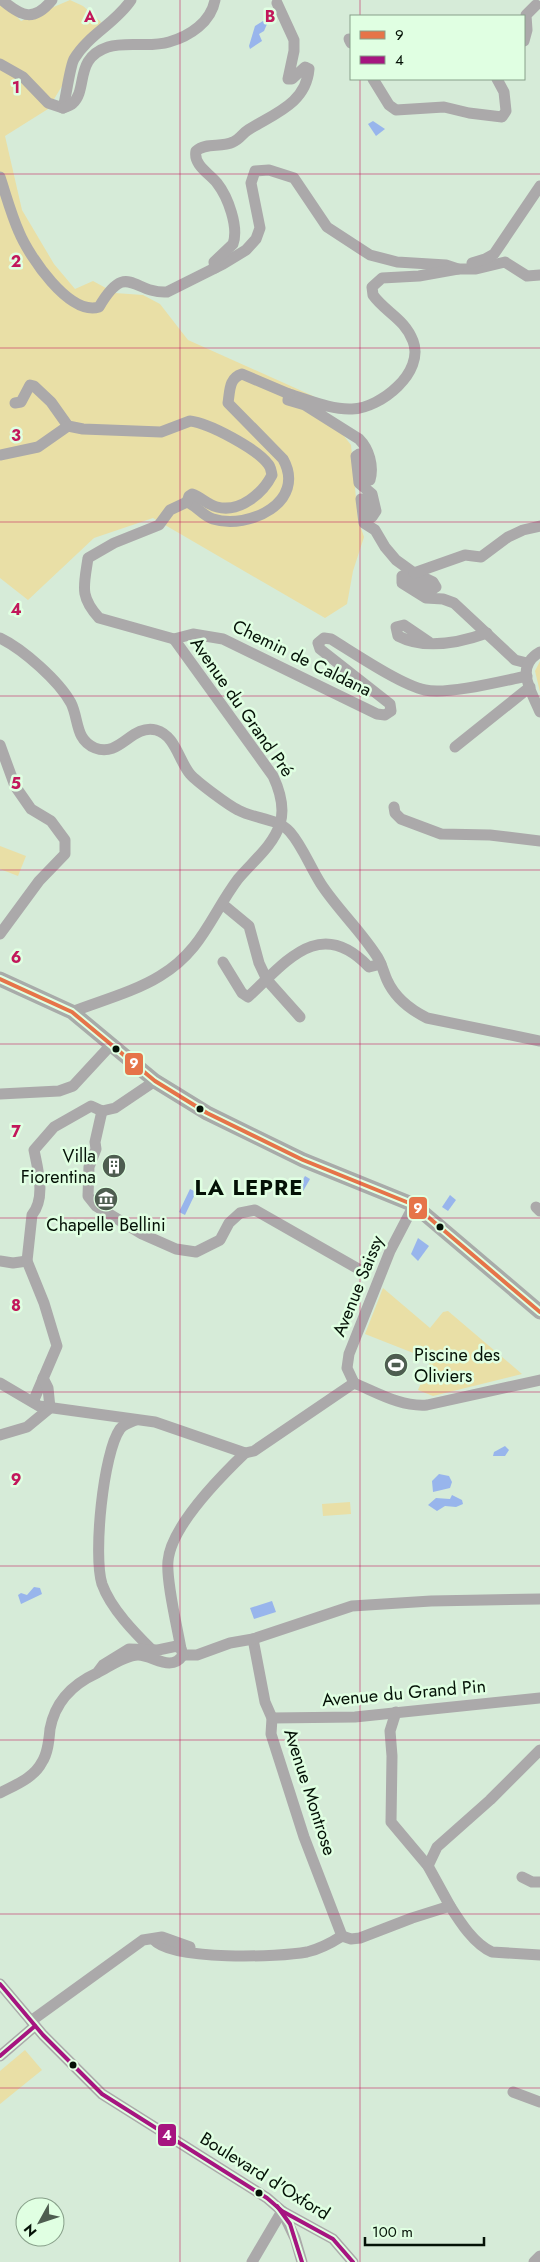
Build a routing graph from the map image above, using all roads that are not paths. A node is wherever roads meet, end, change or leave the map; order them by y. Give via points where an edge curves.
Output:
1 (2, 0) edge
2 (52, 0) edge
3 (131, 0) edge
4 (215, 0) edge
5 (277, 3) dead end
6 (536, 5) edge
7 (525, 39) edge
8 (0, 64) edge
9 (374, 80) edge
10 (497, 80) edge
11 (62, 108) junction
12 (0, 177) edge
13 (540, 186) edge
14 (215, 268) junction
15 (461, 268) junction
16 (540, 275) edge
17 (289, 394) junction
18 (15, 403) dead end
19 (68, 426) junction
20 (0, 455) edge
21 (187, 502) junction
22 (540, 526) edge
23 (414, 573) junction
24 (487, 633) junction
25 (0, 638) edge
26 (174, 639) junction
27 (429, 642) dead end
28 (540, 652) edge
29 (527, 663) junction
30 (528, 682) junction
31 (540, 712) edge
32 (0, 745) edge
33 (455, 747) dead end
34 (394, 807) dead end
35 (280, 824) junction
36 (540, 841) edge
37 (226, 906) dead end
38 (0, 934) edge
39 (223, 962) dead end
40 (381, 964) junction
41 (0, 979) edge
42 (267, 980) junction
43 (72, 1012) junction
44 (300, 1017) dead end
45 (540, 1041) edge
46 (110, 1046) junction
47 (155, 1081) junction
48 (0, 1094) edge
49 (102, 1111) junction
50 (414, 1205) junction
51 (0, 1261) edge
52 (27, 1261) junction
53 (370, 1275) junction
54 (540, 1312) edge
55 (43, 1378) junction
56 (540, 1380) edge
57 (0, 1383) edge
58 (354, 1383) junction
59 (41, 1405) junction
60 (106, 1415) junction
61 (138, 1419) junction
62 (0, 1435) edge
63 (116, 1437) junction
64 (245, 1453) junction
65 (540, 1599) edge
66 (138, 1635) junction
67 (253, 1639) junction
68 (133, 1648) junction
69 (151, 1650) junction
70 (182, 1652) junction
71 (163, 1662) junction
72 (97, 1673) junction
73 (540, 1698) edge
74 (396, 1712) junction
75 (272, 1718) junction
76 (540, 1750) edge
77 (0, 1793) edge
78 (428, 1866) junction
79 (522, 1877) dead end
80 (540, 1882) edge
81 (450, 1906) junction
82 (342, 1936) junction
83 (540, 1955) edge
84 (0, 1984) edge
85 (33, 2024) junction
86 (0, 2056) edge
87 (514, 2092) dead end
88 (540, 2102) edge
89 (282, 2211) junction
90 (310, 2226) junction
91 (295, 2238) junction
92 (540, 2256) edge
93 (252, 2262) edge
94 (302, 2262) edge
95 (353, 2262) edge
96 (534, 2262) edge

1 - 2 street via 21,14 35,15
3 - 11 street via 83,46 73,61
4 - 11 street via 210,16 198,27 169,42 108,47 91,57 82,74 78,96 73,104
5 - 14 street via 294,40 288,79 305,67 309,74 284,110 234,142 203,146 196,151 197,161 222,191 235,228 233,244 214,262
6 - 7 street via 526,15
8 - 11 street via 23,78 48,103
9 - 10 street via 389,105 396,110 444,107 498,118 505,116 506,111 504,92
12 - 14 street via 19,233 31,254 66,296 87,308 99,307 107,293 124,281 158,293 168,292
13 - 15 street via 494,254
14 - 15 street via 246,250 256,239 260,220 251,179 255,171 262,169 294,178 327,227 365,252 397,262
15 - 16 street via 505,262 528,276
15 - 17 street via 419,276 382,278 372,287 373,295 400,319 415,348 412,368 391,391 366,406 350,409
17 - 21 street via 242,374 231,381 228,403 284,459 290,470 287,494 281,502 261,513 229,520 212,519
17 - 23 street via 288,400 306,405 366,446 372,474 370,480 365,480 359,454 355,463 359,483 372,494 376,512 372,517 367,500 361,499 363,521 375,530 390,554
18 - 19 street via 21,402 30,385 34,386 51,402
19 - 20 street via 38,447
19 - 21 street via 161,432 195,421 225,435 270,465 272,475 267,486 244,503 227,508 216,507 192,494
21 - 26 street, Chemin de Caldana via 170,510 159,525 114,543 88,558 84,583 85,601 99,618
22 - 23 street via 508,537 481,557 465,555
23 - 24 street via 433,582 435,588 428,590 402,576 404,584 426,598 454,603
24 - 27 street via 455,642
24 - 29 street via 515,660
25 - 35 street via 61,687 72,705 82,740 95,748 112,749 132,734 157,730 171,741 191,775 238,810
26 - 30 street, Chemin de Caldana via 193,634 223,638 353,703 385,715 391,710 390,704 320,649 318,643 324,638 331,639 426,691
26 - 35 street, Avenue du Grand Pré via 273,776 281,794
28 - 29 street
29 - 30 street
30 - 31 street
30 - 33 street
32 - 38 street via 15,786 31,809 51,821 65,840 65,854 39,881
34 - 36 street via 402,819 442,834
35 - 40 street via 289,831 320,883
35 - 43 street via 263,852 238,880 203,937 182,960 159,977
37 - 42 street via 249,926 259,964
39 - 42 street via 242,993 248,997
40 - 42 street via 369,966 333,943 320,942 295,955
40 - 45 street via 387,981 401,1002 426,1018
41 - 43 main road
42 - 44 street
43 - 46 main road
46 - 47 main road
46 - 48 street via 73,1086 59,1091
47 - 49 street via 116,1108
47 - 50 main road via 207,1113 283,1151
49 - 52 street via 91,1106 54,1127 34,1150 40,1186 36,1211 32,1215
49 - 53 street via 96,1148 89,1167 88,1196 96,1206 142,1234 176,1249 196,1252 220,1240 229,1223 240,1213 255,1210
50 - 53 street, Avenue Saissy
50 - 54 main road
51 - 52 street
52 - 55 street via 57,1346
53 - 58 street, Avenue Saissy via 347,1361 348,1374
55 - 59 street
55 - 59 street via 48,1388
56 - 58 street via 414,1406
57 - 59 street
58 - 64 street via 254,1451
59 - 60 street
59 - 62 street via 27,1427
60 - 61 street
60 - 63 street via 113,1422
61 - 63 street via 125,1424
61 - 64 street via 172,1427
63 - 66 street via 101,1506 100,1569 105,1592
64 - 70 street via 195,1505 168,1556
65 - 67 street via 352,1606
66 - 68 street
66 - 69 street
67 - 70 street via 197,1655
67 - 75 street, Avenue Montrose via 265,1702
68 - 69 street
68 - 72 street via 109,1661
69 - 70 street via 173,1646
69 - 71 street
70 - 71 street via 176,1662
71 - 72 street via 135,1655
72 - 77 street via 60,1701 53,1717 45,1756 38,1769
73 - 74 street, Avenue du Grand Pin
74 - 75 street, Avenue du Grand Pin via 326,1719
74 - 78 street via 390,1731 391,1822
75 - 82 street, Avenue Montrose via 270,1734 279,1763
76 - 78 street via 437,1847
78 - 81 street
79 - 80 street
81 - 82 street via 360,1938
81 - 83 street via 486,1949
82 - 85 street via 324,1947 286,1955 213,1954 162,1938 146,1939
84 - 85 street, Boulevard d'Oxford
85 - 86 street
85 - 89 street, Boulevard d'Oxford via 102,2094 259,2192
87 - 88 street
89 - 90 street, Boulevard d'Oxford
89 - 91 street
89 - 93 street
90 - 91 street via 300,2230
90 - 95 street, Boulevard d'Oxford via 333,2239
91 - 94 street
92 - 96 street

